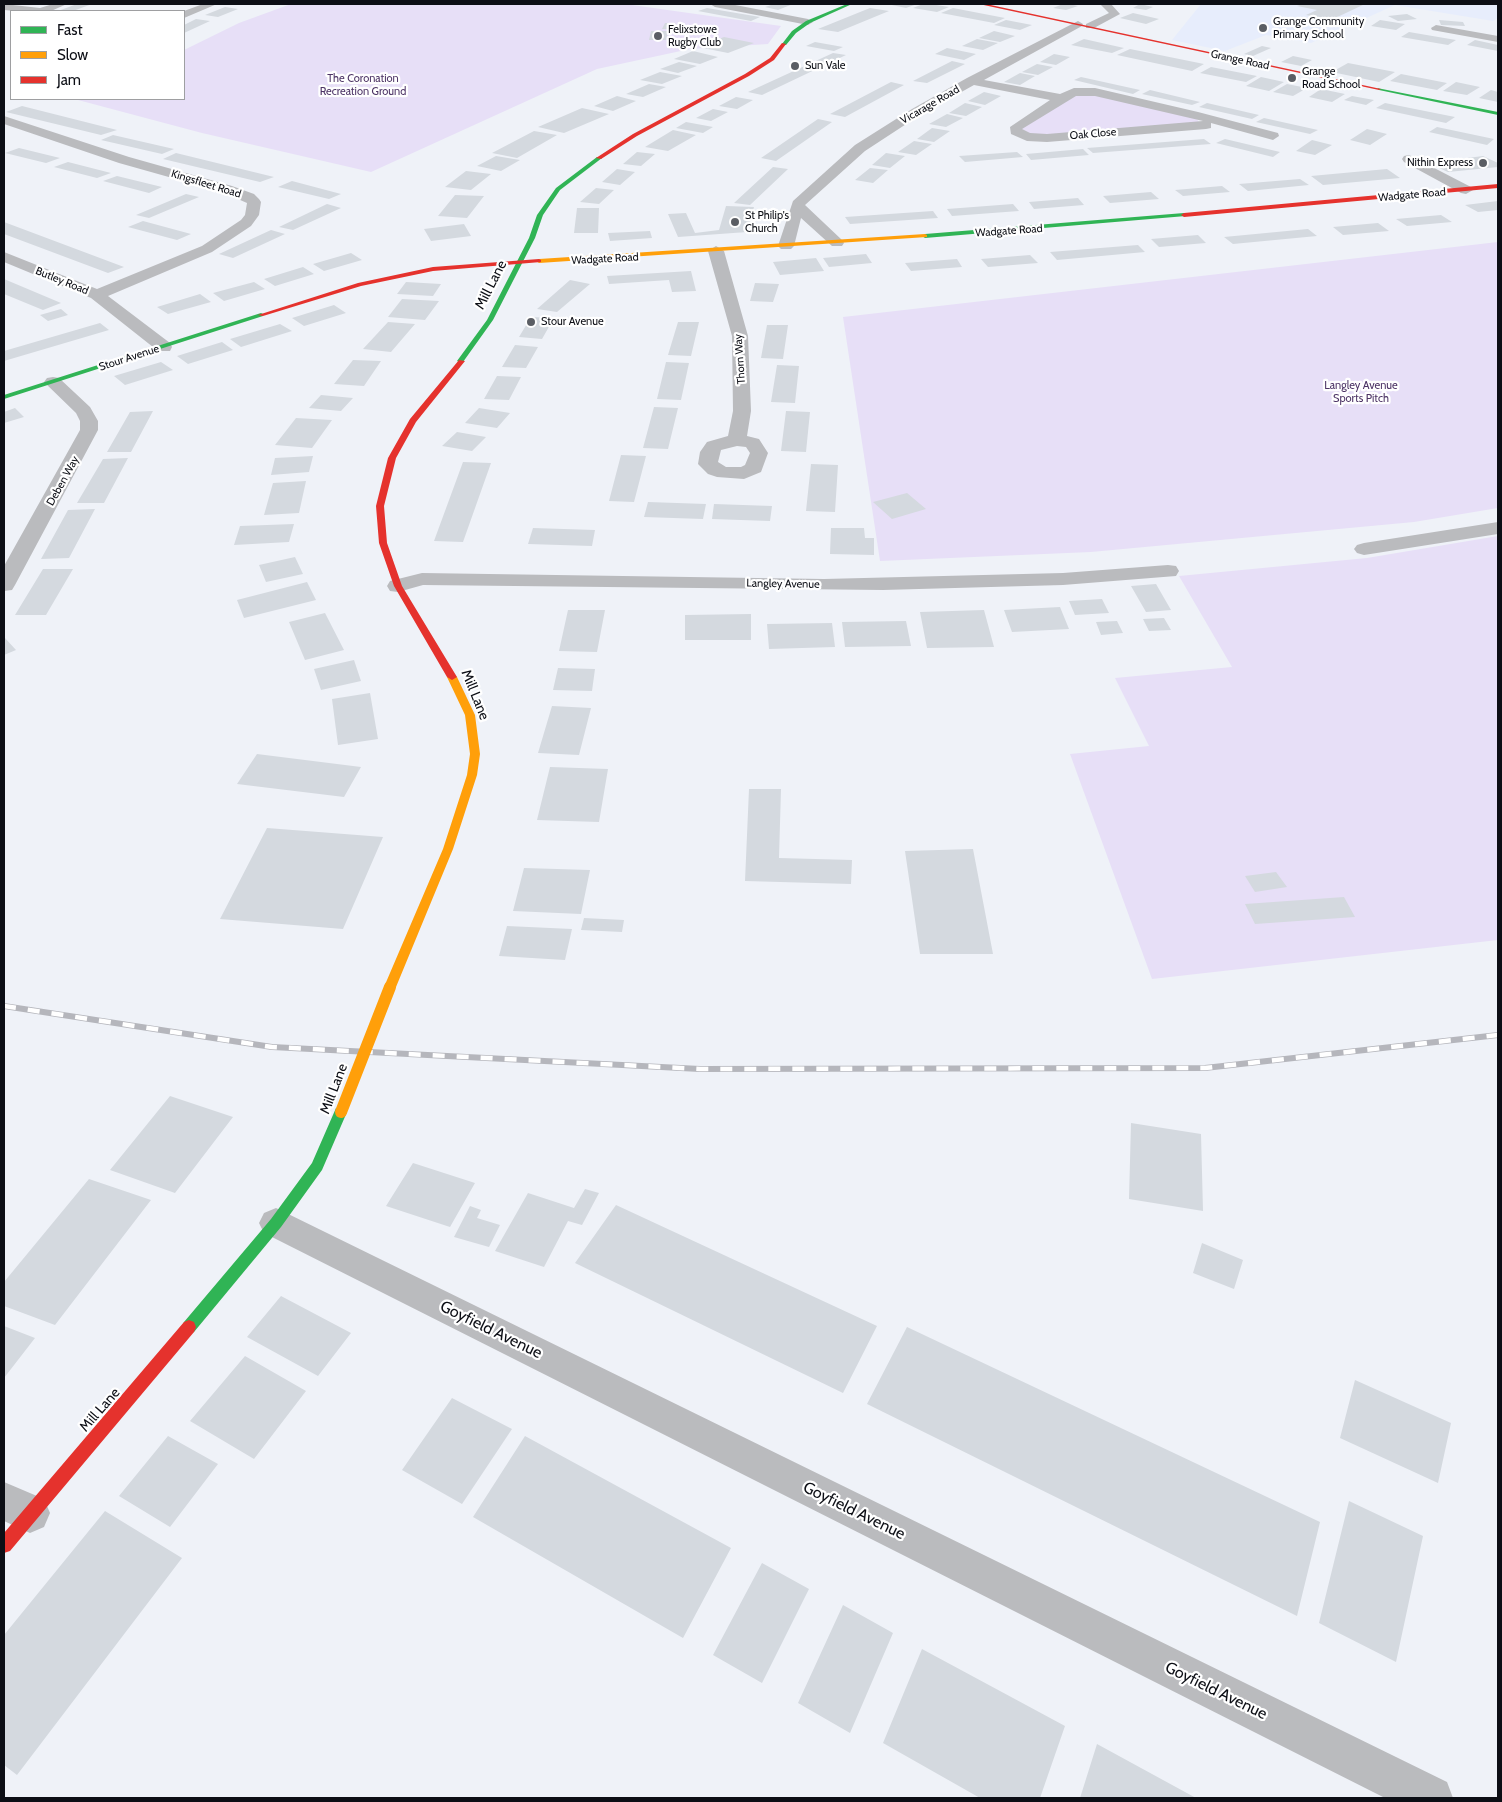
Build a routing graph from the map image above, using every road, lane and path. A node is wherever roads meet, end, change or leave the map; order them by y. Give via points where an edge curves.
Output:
1 (62, 4) edge
2 (212, 4) edge
3 (715, 4) edge
4 (850, 4) edge
5 (981, 4) edge
6 (1104, 4) edge
7 (4, 8) edge
8 (29, 10) edge
9 (44, 10) edge
10 (185, 15) edge
11 (808, 22) junction
12 (1084, 25) junction
13 (1436, 28) dead end
14 (1498, 39) edge
15 (971, 81) junction
16 (1061, 98) junction
17 (1498, 114) edge
18 (4, 120) edge
19 (1230, 125) junction
20 (1273, 136) dead end
21 (1409, 160) dead end
22 (1498, 186) edge
23 (1466, 190) junction
24 (798, 207) junction
25 (837, 242) junction
26 (786, 246) junction
27 (716, 251) junction
28 (4, 257) edge
29 (518, 264) junction
30 (97, 295) junction
31 (164, 347) junction
32 (53, 382) junction
33 (4, 397) edge
34 (737, 440) dead end
35 (1498, 528) edge
36 (1364, 549) dead end
37 (1168, 571) dead end
38 (4, 585) edge
39 (398, 586) junction
40 (276, 1223) junction
41 (17, 1507) edge
42 (4, 1545) edge
43 (1431, 1798) edge

1 - 9 street
2 - 10 street
3 - 11 street
4 - 11 street, Mill Lane
5 - 12 street, Grange Road
6 - 12 street, Vicarage Road via 1115,14
7 - 8 street
11 - 29 street, Mill Lane via 794,32 772,59 635,136 558,188 540,215
12 - 15 street, Vicarage Road
12 - 17 street, Grange Road
13 - 14 street
15 - 16 street, Oak Close
15 - 24 street, Vicarage Road via 860,148 806,195
16 - 19 street, Oak Close via 1074,92 1090,91
16 - 19 street, Oak Close via 1016,127 1016,132 1027,137 1047,138
18 - 30 street, Kingsfleet Road via 124,160 227,188 254,202 252,215 246,223 216,245
19 - 20 street, Oak Close
21 - 23 street
22 - 23 street, Wadgate Road
23 - 25 street, Wadgate Road via 1030,230
24 - 25 street
24 - 26 street, Vicarage Road
25 - 26 street, Wadgate Road
26 - 27 street, Wadgate Road
27 - 29 street, Wadgate Road
27 - 34 street, Thorn Way via 740,336 742,411
28 - 30 street, Butley Road
29 - 31 street, Stour Avenue via 453,267 373,280
29 - 39 street, Mill Lane via 484,328 413,421 392,458 382,492 380,518 383,543
30 - 31 street, Butley Road
31 - 32 street, Stour Avenue
32 - 33 street, Stour Avenue
32 - 38 street, Deben Way via 84,411 89,430
35 - 36 street
37 - 39 street, Langley Avenue via 1062,579 873,584 422,579
39 - 40 street, Mill Lane, bridge via 470,714 475,754 472,775 448,849 341,1112 316,1166
40 - 41 street, Mill Lane
40 - 43 street, Goyfield Avenue
41 - 42 street, Mill Lane

